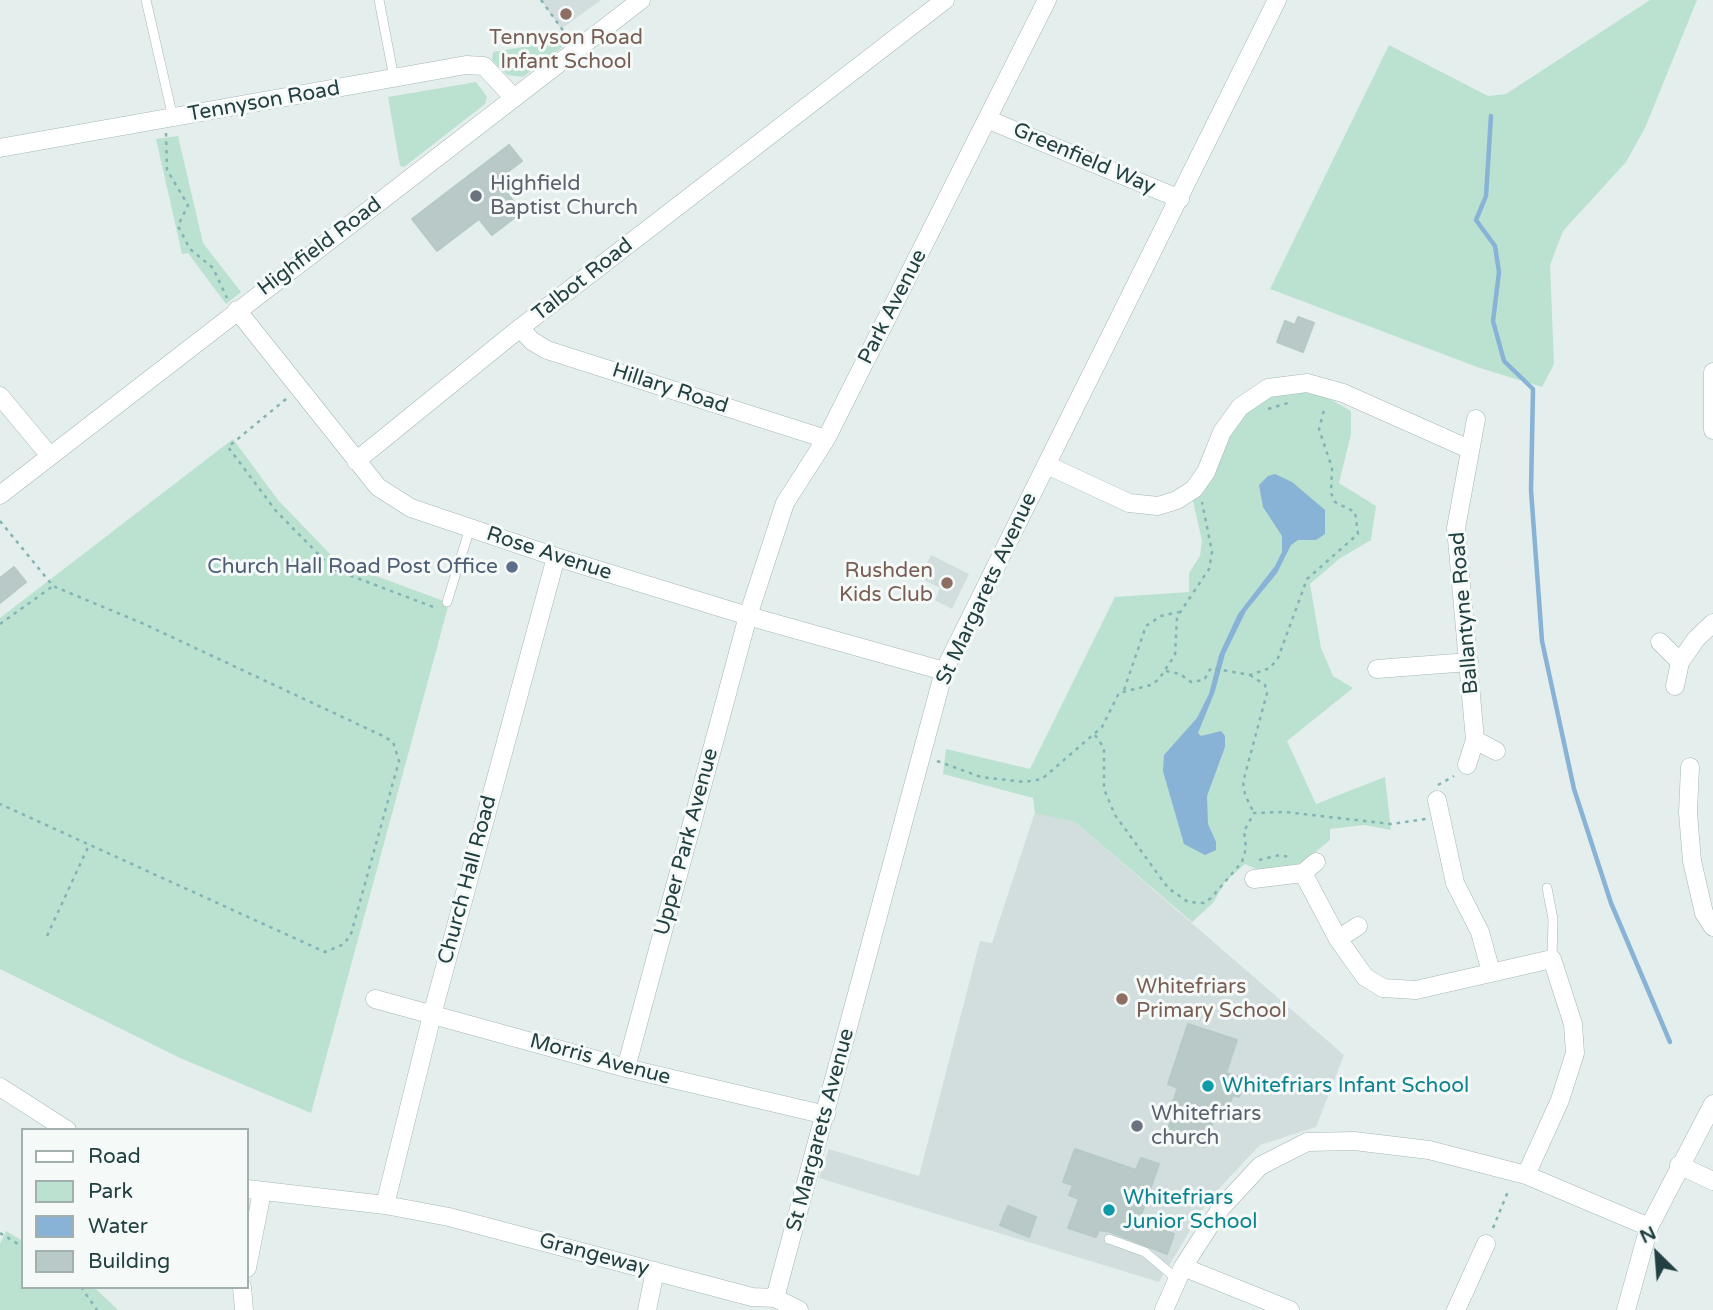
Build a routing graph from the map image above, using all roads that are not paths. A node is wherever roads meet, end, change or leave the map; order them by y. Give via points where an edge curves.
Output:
1 (146, 0) edge
2 (379, 0) edge
3 (641, 0) edge
4 (945, 0) edge
5 (1047, 0) edge
6 (1277, 0) edge
7 (394, 78) junction
8 (514, 98) junction
9 (168, 119) junction
10 (989, 120) junction
11 (0, 148) edge
12 (1180, 199) junction
13 (237, 310) junction
14 (520, 328) junction
15 (1713, 372) edge
16 (0, 396) edge
17 (1476, 419) dead end
18 (1713, 430) edge
19 (826, 439) junction
20 (1469, 449) junction
21 (50, 456) junction
22 (356, 461) junction
23 (1047, 465) junction
24 (0, 495) edge
25 (470, 528) junction
26 (556, 557) junction
27 (447, 602) road end
28 (748, 616) junction
29 (1713, 624) edge
30 (1660, 642) dead end
31 (1469, 662) junction
32 (1680, 662) junction
33 (1377, 669) dead end
34 (944, 671) junction
35 (1675, 686) dead end
36 (1475, 740) junction
37 (1496, 751) dead end
38 (1467, 765) road end
39 (1690, 767) dead end
40 (1439, 809) road end
41 (1254, 879) dead end
42 (1547, 887) dead end
43 (1358, 926) dead end
44 (1713, 927) edge
45 (1338, 939) junction
46 (1552, 960) junction
47 (1491, 972) junction
48 (375, 999) dead end
49 (432, 1015) junction
50 (626, 1068) junction
51 (0, 1087) edge
52 (1713, 1104) edge
53 (826, 1115) junction
54 (63, 1128) edge
55 (1679, 1165) junction
56 (1520, 1174) junction
57 (1713, 1181) edge
58 (254, 1191) edge
59 (385, 1205) junction
60 (1649, 1227) junction
61 (1108, 1240) dead end
62 (1486, 1244) road end
63 (248, 1257) edge
64 (655, 1271) junction
65 (1180, 1273) junction
66 (242, 1289) edge
67 (775, 1298) junction
68 (244, 1310) edge
69 (647, 1310) edge
70 (799, 1310) edge
71 (1164, 1310) edge
72 (1290, 1310) edge
73 (1456, 1310) edge
74 (1626, 1310) edge

1 - 9 lane
2 - 7 lane
3 - 8 street, Highfield Road
4 - 14 street, Talbot Road
5 - 10 street, Park Avenue
6 - 12 street, St Margarets Avenue
7 - 8 street, Tennyson Road via 484,66
7 - 9 street, Tennyson Road
8 - 13 street, Highfield Road
9 - 11 street, Tennyson Road
10 - 12 street, Greenfield Way
10 - 19 street, Park Avenue
12 - 23 street, St Margarets Avenue
13 - 21 street, Highfield Road
13 - 22 street, Rose Avenue
14 - 19 street, Hillary Road via 547,350
14 - 22 street, Talbot Road
15 - 18 street
16 - 21 street
17 - 20 street, Ballantyne Road
19 - 28 street, Park Avenue via 785,503
20 - 23 street via 1343,393 1307,383 1268,388 1240,407 1194,489 1158,506 1129,503
20 - 31 street, Ballantyne Road via 1456,528
21 - 24 street, Highfield Road
22 - 25 street, Rose Avenue via 378,487 411,508
23 - 34 street, St Margarets Avenue
25 - 26 street, Rose Avenue
25 - 27 lane
26 - 28 street, Rose Avenue
26 - 49 street, Church Hall Road
28 - 34 street, Rose Avenue
28 - 50 street, Upper Park Avenue
29 - 32 street
30 - 32 street
31 - 33 street
31 - 36 street, Ballantyne Road
32 - 35 street
34 - 53 street, St Margarets Avenue
36 - 37 street
36 - 38 street, Ballantyne Road
39 - 44 street via 1692,861 1704,912
40 - 47 street via 1455,883 1480,932
41 - 45 street via 1310,868
42 - 46 lane via 1553,919
43 - 45 street
45 - 47 street via 1365,976 1383,988 1416,990
46 - 47 street
46 - 56 street via 1573,1024 1575,1053 1560,1100
48 - 49 street, Morris Avenue
49 - 50 street, Morris Avenue
49 - 59 street, Church Hall Road
50 - 53 street, Morris Avenue
51 - 54 street
52 - 55 street
53 - 67 street, St Margarets Avenue
55 - 57 street
55 - 60 street
56 - 60 street
56 - 65 street via 1429,1150 1354,1141 1307,1142 1260,1166 1221,1208
58 - 59 street, Grangeway
58 - 63 street
59 - 64 street, Grangeway via 449,1217
60 - 74 street
61 - 65 lane via 1145,1252
62 - 73 street
64 - 67 street, Grangeway via 752,1297
64 - 69 street
65 - 71 street
65 - 72 street
66 - 68 street
67 - 70 street, Grangeway

